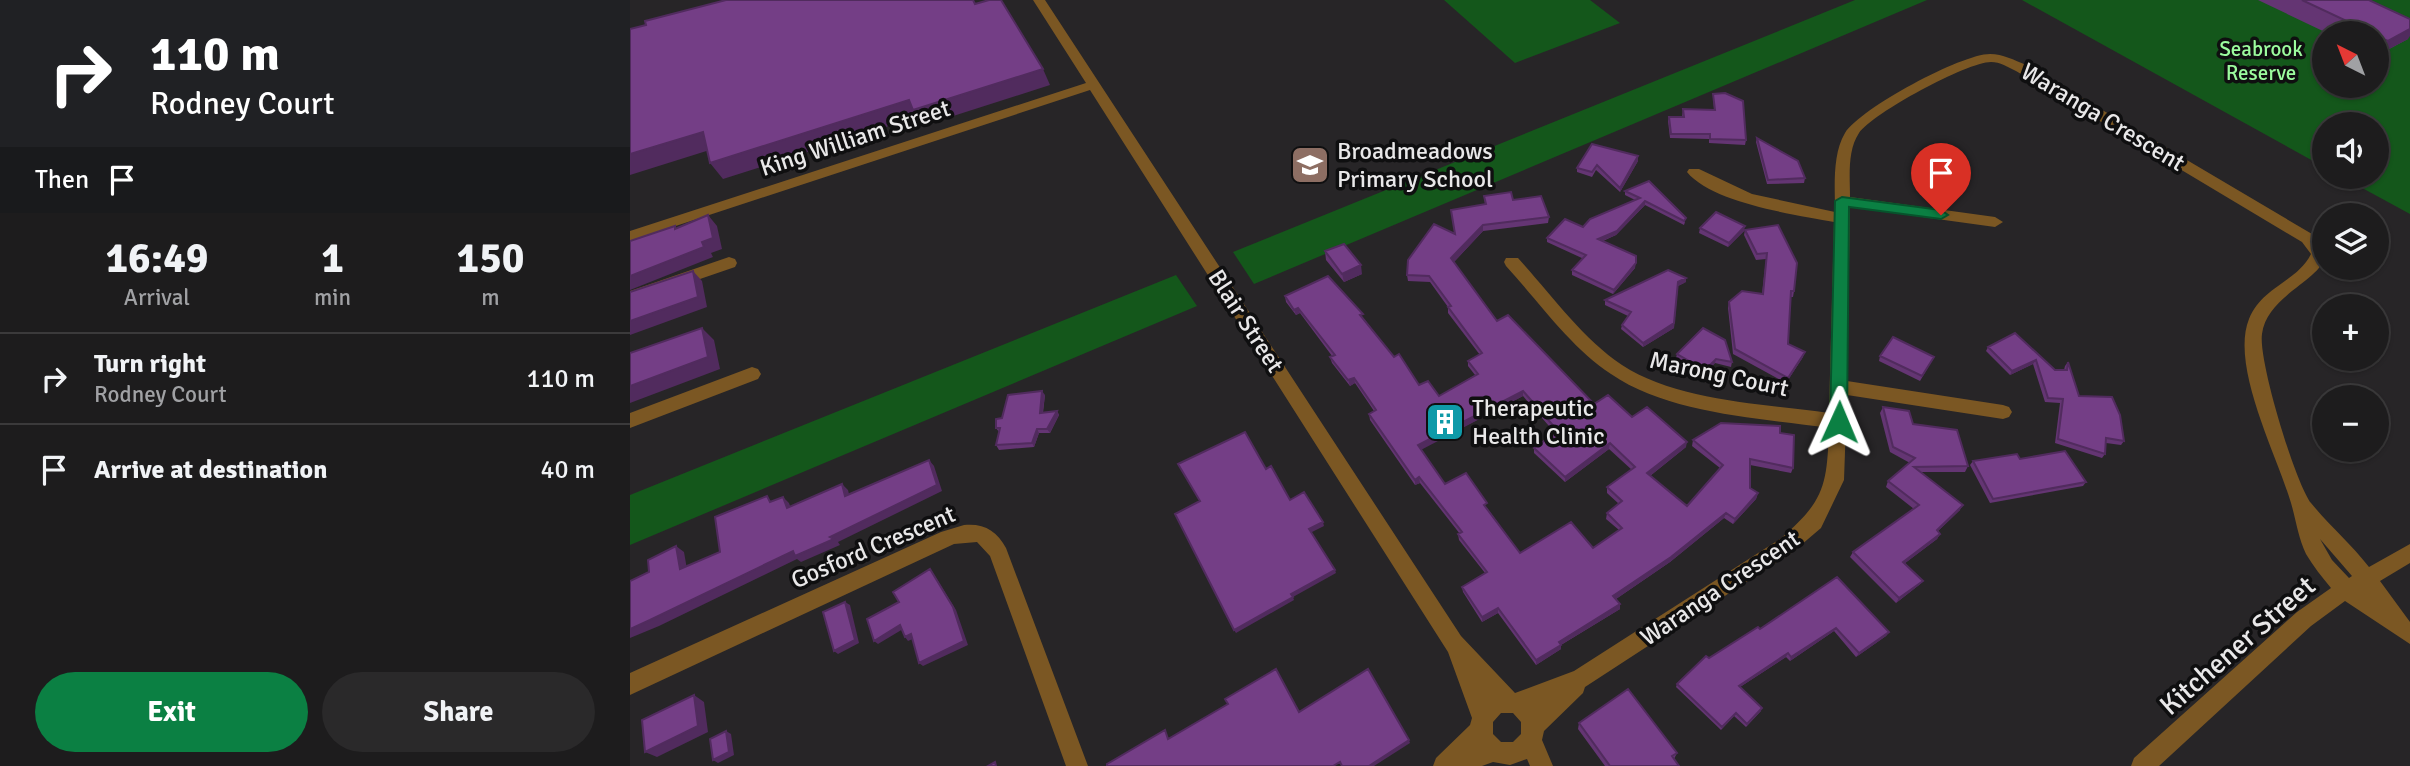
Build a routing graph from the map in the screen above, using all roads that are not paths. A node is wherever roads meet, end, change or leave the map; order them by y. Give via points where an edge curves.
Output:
1 (1039, 0) edge
2 (1093, 85) junction
3 (1695, 172) dead end
4 (1842, 209) junction
5 (1995, 222) dead end
6 (630, 236) edge
7 (1512, 262) dead end
8 (729, 263) dead end
9 (630, 297) edge
10 (752, 374) dead end
11 (1839, 387) junction
12 (2003, 412) dead end
13 (630, 421) edge
14 (1839, 422) junction
15 (2301, 504) junction
16 (2410, 553) edge
17 (2365, 579) junction
18 (2344, 591) junction
19 (2410, 634) edge
20 (1454, 643) junction
21 (1583, 678) junction
22 (630, 684) edge
23 (1514, 703) junction
24 (1532, 733) junction
25 (1495, 743) edge
26 (1077, 766) edge
27 (1444, 766) edge
28 (1454, 766) edge
29 (1542, 766) edge
30 (2142, 766) edge

1 - 2 street, Blair Street
2 - 6 street, King William Street
2 - 20 street, Blair Street
3 - 4 street via 1739,196 1783,208
4 - 5 street
4 - 11 street, Waranga Crescent
4 - 15 street, Waranga Crescent via 1845,152 1864,120 1898,98 1995,58 2021,68 2307,238 2317,249 2317,260 2265,305 2253,345 2259,379
7 - 14 street, Marong Court via 1602,358 1642,385
8 - 9 street
10 - 13 street
11 - 12 street
11 - 14 street, Waranga Crescent
14 - 21 street, Waranga Crescent via 1835,480 1814,522 1762,563
15 - 17 street, Waranga Crescent
15 - 18 street, Waranga Crescent via 2309,539
16 - 17 street, Kitchener Street
17 - 18 street, Kitchener Street
17 - 19 street, Waranga Crescent
18 - 19 street
18 - 30 street, Kitchener Street via 2304,620
20 - 23 street, Blair Street
20 - 25 street, Blair Street
21 - 23 street, Waranga Crescent
21 - 24 street, Waranga Crescent
22 - 26 street, Gosford Crescent via 947,538 976,531 990,537 999,554
23 - 24 street via 1531,717
23 - 25 street via 1494,705
24 - 25 street via 1519,751
24 - 29 street
25 - 27 street
25 - 28 street

